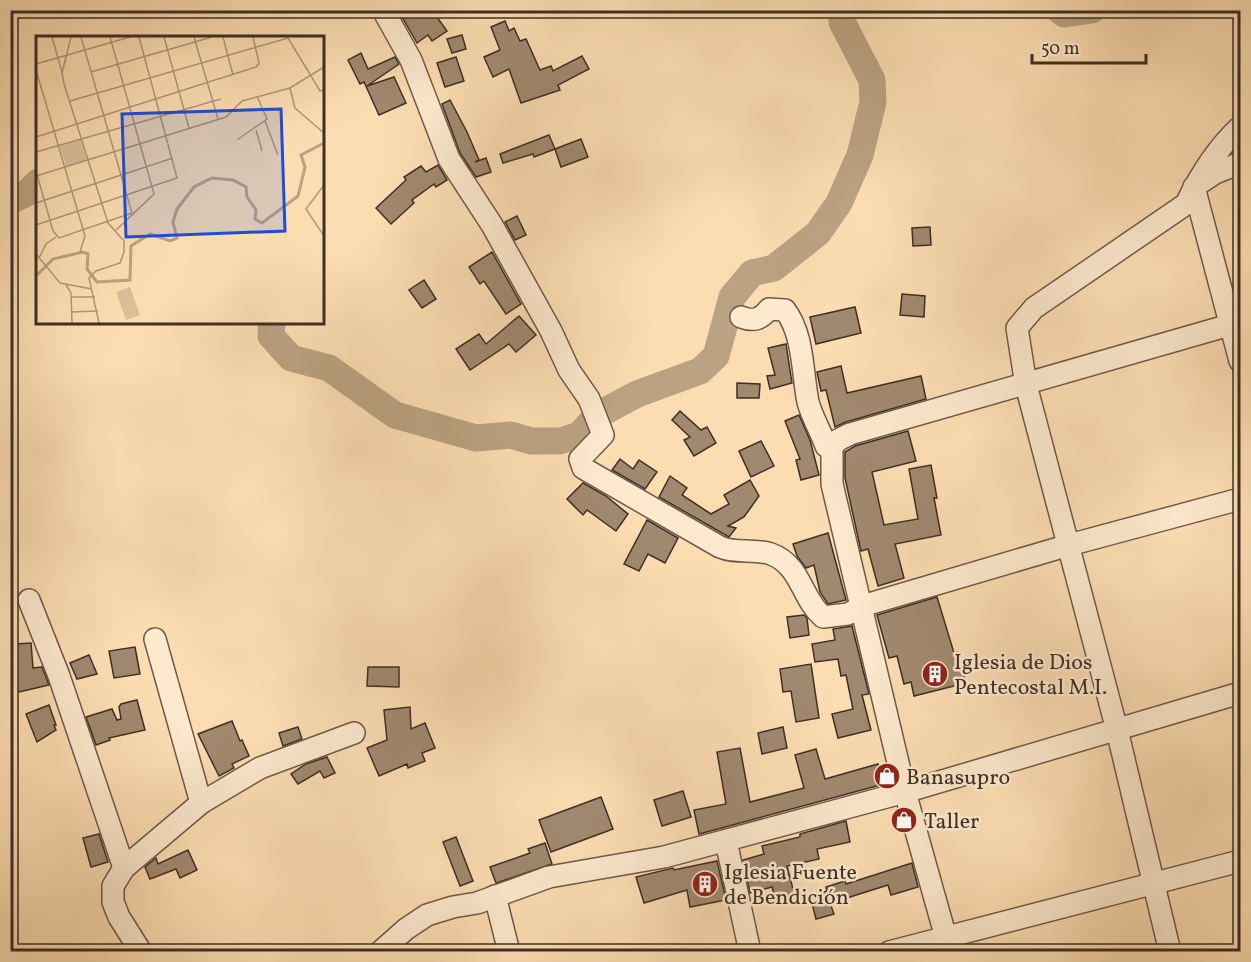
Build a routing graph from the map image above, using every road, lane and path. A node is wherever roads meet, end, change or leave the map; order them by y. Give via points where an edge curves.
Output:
1 (383, 10) edge
2 (1240, 127) edge
3 (1240, 163) edge
4 (1194, 187) junction
5 (741, 317) dead end
6 (1236, 323) edge
7 (1240, 361) edge
8 (1026, 383) junction
9 (832, 447) junction
10 (1240, 499) edge
11 (1069, 545) junction
12 (29, 600) dead end
13 (862, 606) junction
14 (155, 639) dead end
15 (1240, 693) edge
16 (1117, 730) junction
17 (354, 732) dead end
18 (905, 792) junction
19 (201, 803) junction
20 (726, 841) junction
21 (1240, 861) edge
22 (124, 868) junction
23 (1154, 883) junction
24 (495, 897) junction
25 (948, 944) edge
26 (141, 951) edge
27 (380, 951) edge
28 (508, 951) edge
29 (750, 951) edge
30 (889, 951) edge
31 (1170, 951) edge

1 - 13 street via 411,60 449,159 492,225 569,370 589,399 603,435 580,459 582,468 728,551 759,551 787,563 823,617 848,614
2 - 4 street via 1222,144
3 - 4 street
4 - 6 street
4 - 8 street via 1186,204 1034,308 1017,328
5 - 9 street via 757,319 769,309 785,310 791,318 809,404 826,446
6 - 7 street
6 - 8 street
8 - 9 street via 850,434
8 - 11 street
9 - 13 street via 832,484
10 - 11 street
11 - 13 street
11 - 16 street
12 - 22 street
13 - 18 street
14 - 19 street
15 - 16 street
16 - 18 street
16 - 23 street
17 - 19 street via 260,768
18 - 20 street
18 - 25 street
19 - 22 street
20 - 24 street via 664,858 549,877
20 - 29 street
21 - 23 street
22 - 26 street via 113,886 113,902
23 - 25 street
23 - 31 street
24 - 27 street via 427,915
24 - 28 street
25 - 30 street

